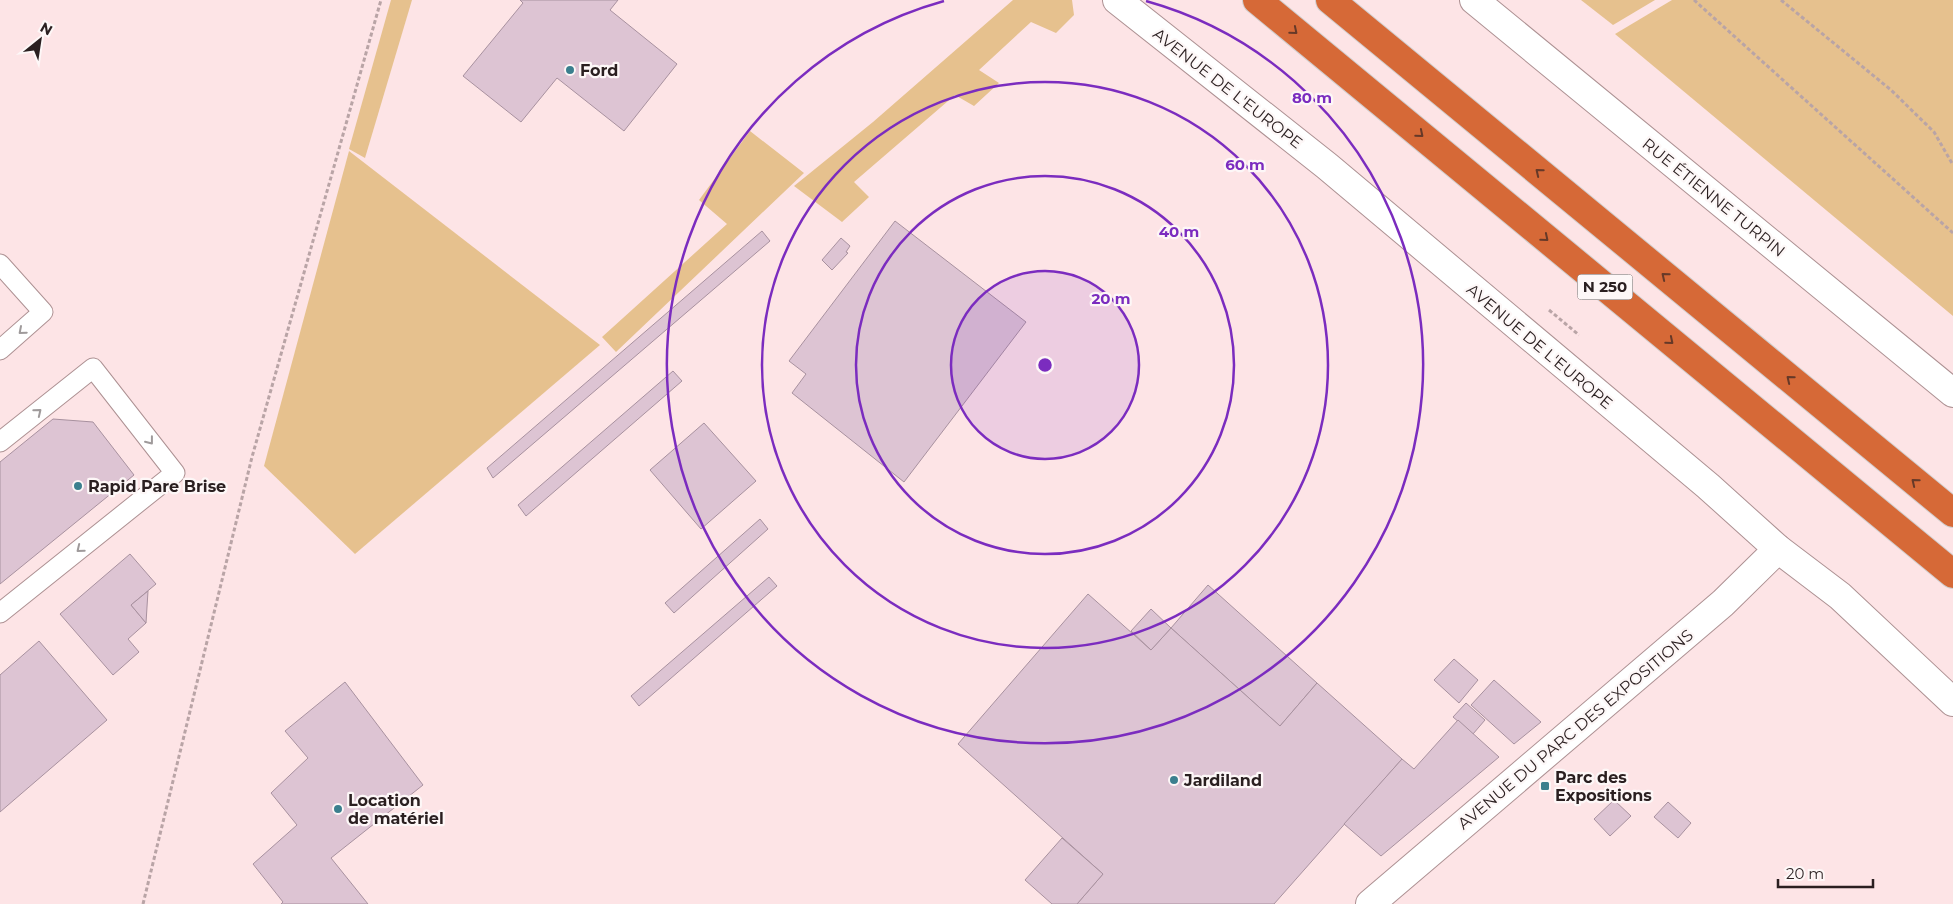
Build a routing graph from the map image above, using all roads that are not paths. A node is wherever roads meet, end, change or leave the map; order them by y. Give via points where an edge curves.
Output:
1 (1117, 0) edge
2 (1257, 0) edge
3 (1330, 0) edge
4 (1474, 0) edge
5 (0, 264) edge
6 (0, 350) edge
7 (1953, 394) edge
8 (0, 442) edge
9 (1953, 513) edge
10 (1778, 550) junction
11 (1953, 574) edge
12 (0, 614) edge
13 (1953, 702) edge
14 (1370, 904) edge

1 - 10 street, AVENUE DE L'EUROPE via 1327,166 1708,486
2 -> 11 highway, N 250
9 -> 3 highway, N 250
4 - 7 street, RUE ÉTIENNE TURPIN
5 -> 6 lane via 43,312
8 -> 12 lane via 93,368 175,473
10 - 13 street, AVENUE DE L'EUROPE via 1840,596
10 - 14 street, AVENUE DU PARC DES EXPOSITIONS via 1723,603

